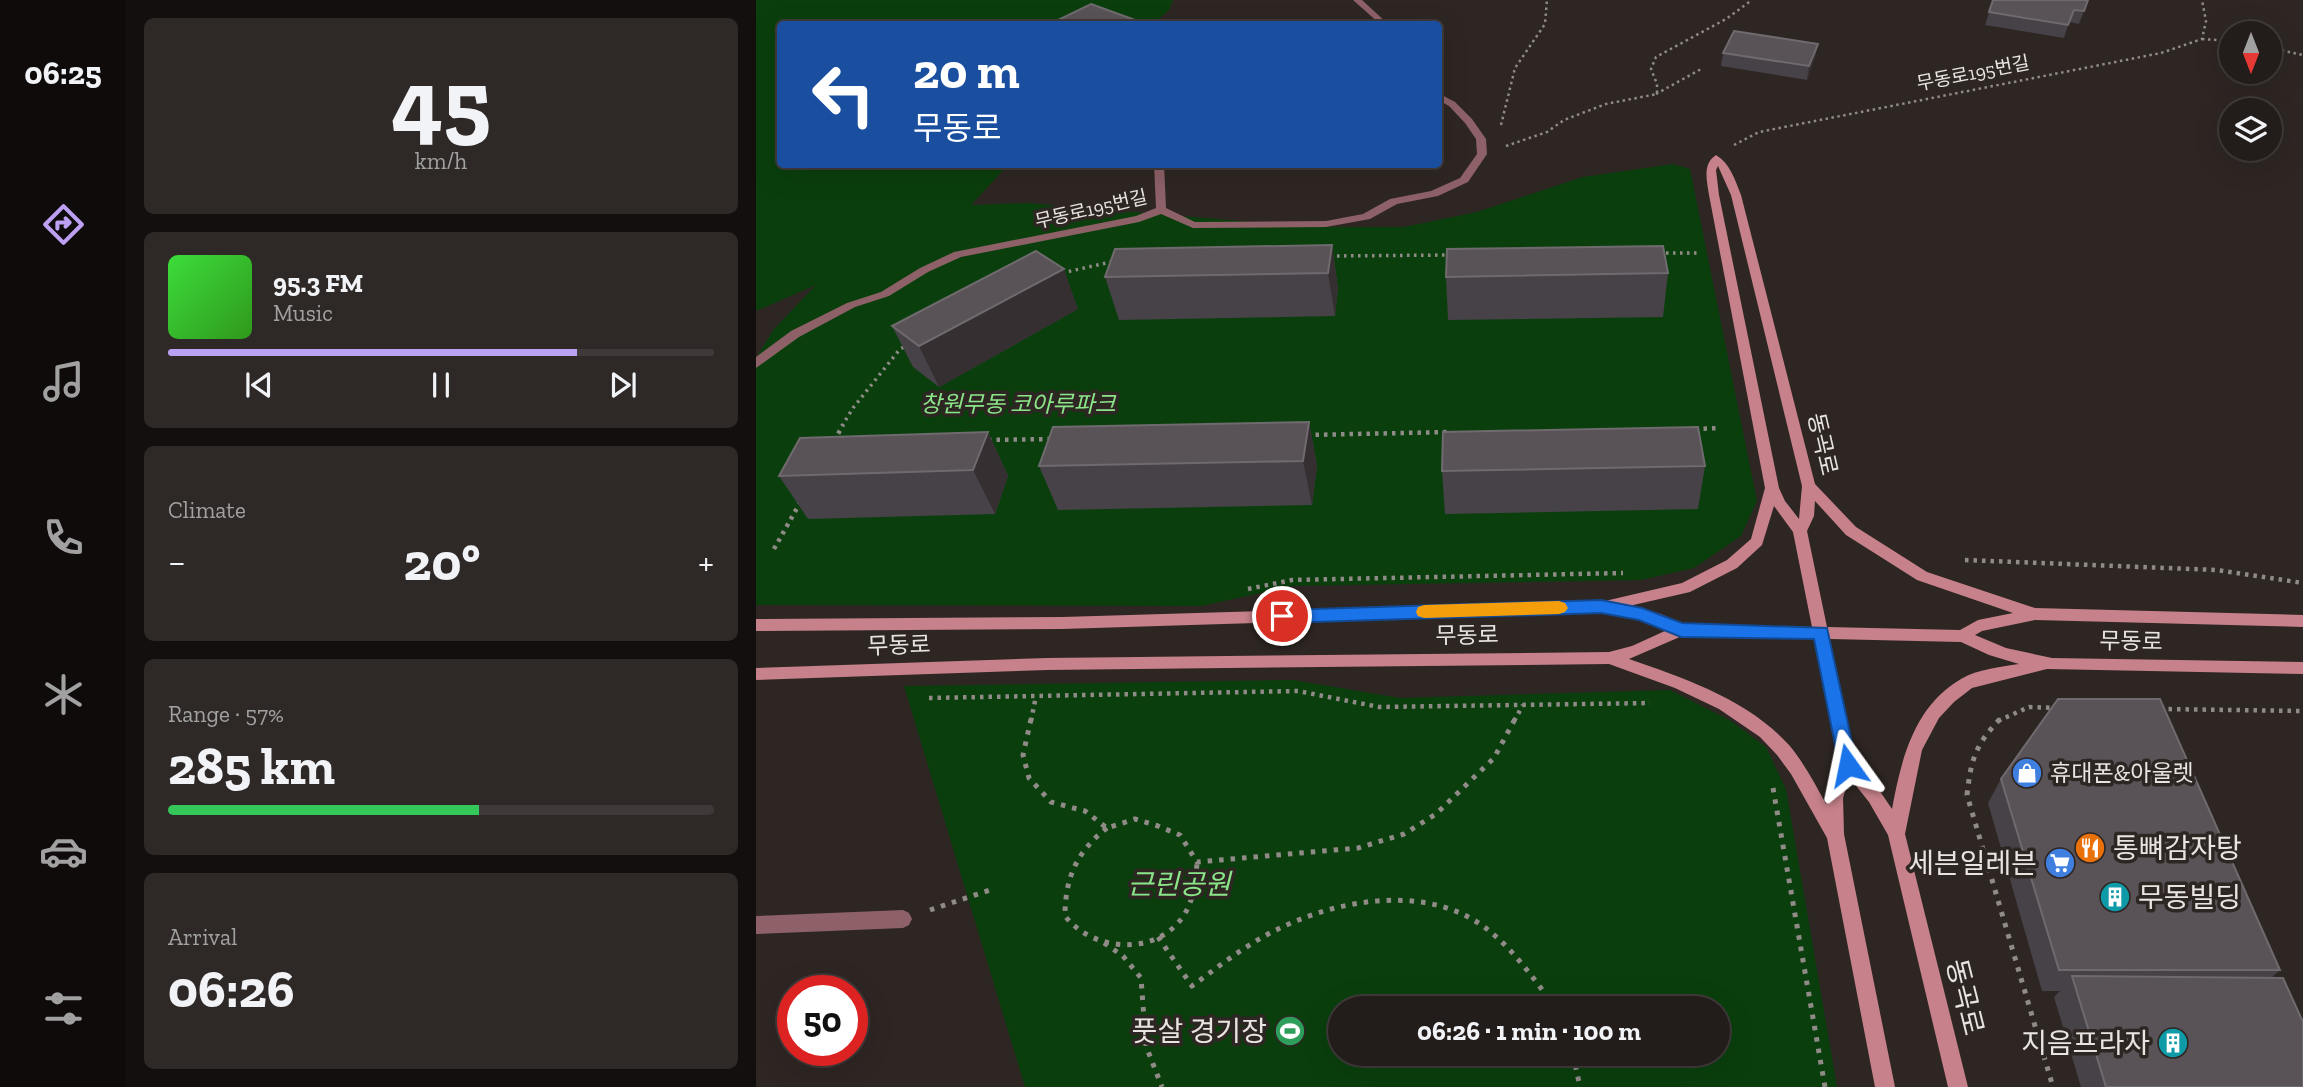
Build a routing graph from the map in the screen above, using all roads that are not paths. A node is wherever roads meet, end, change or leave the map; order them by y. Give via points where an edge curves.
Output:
1 (1357, 0) edge
2 (1381, 21) edge
3 (1442, 98) edge
4 (1159, 168) edge
5 (1161, 210) junction
6 (756, 364) edge
7 (1809, 486) junction
8 (1772, 488) junction
9 (1800, 531) junction
10 (1601, 607) junction
11 (2035, 614) junction
12 (2303, 621) edge
13 (756, 625) edge
14 (1681, 630) junction
15 (1821, 633) junction
16 (1963, 636) junction
17 (1609, 658) junction
18 (2052, 664) junction
19 (2303, 668) edge
20 (756, 674) edge
21 (1848, 765) junction
22 (1835, 834) junction
23 (1896, 834) junction
24 (903, 919) road end
25 (756, 925) edge
26 (1885, 1087) edge
27 (1958, 1087) edge

1 - 2 lane
3 - 5 lane, 무동로195번길 via 1469,121 1481,139 1482,155 1464,180 1434,194 1394,201 1366,217 1326,224 1193,225
4 - 5 lane
5 - 6 lane, 무동로195번길 via 1139,219 958,254 885,294 851,305 795,334
7 - 8 main road, 동곡로 via 1736,195 1716,158 1714,195
7 - 9 main road, 동곡로 via 1807,516
7 - 11 main road via 1851,531 1913,570
8 - 9 main road
8 - 10 main road via 1757,541 1732,564 1685,589
9 - 15 main road
10 - 13 main road, 무동로 via 1062,623
10 - 14 main road via 1647,616
11 - 12 main road, 무동로
11 - 16 main road, 무동로 via 1978,626
14 - 15 main road, 무동로
14 - 17 main road, 무동로 via 1647,647
15 - 16 main road, 무동로
15 - 21 main road
16 - 18 main road, 무동로 via 2009,656
17 - 20 main road, 무동로 via 1046,664
17 - 22 main road via 1725,702 1761,728 1784,752
18 - 19 main road, 무동로
18 - 23 main road via 1969,682 1931,714 1913,747
21 - 22 main road via 1838,779
21 - 23 main road, 동곡로 via 1881,803
22 - 26 main road
23 - 27 main road, 동곡로
24 - 25 lane

